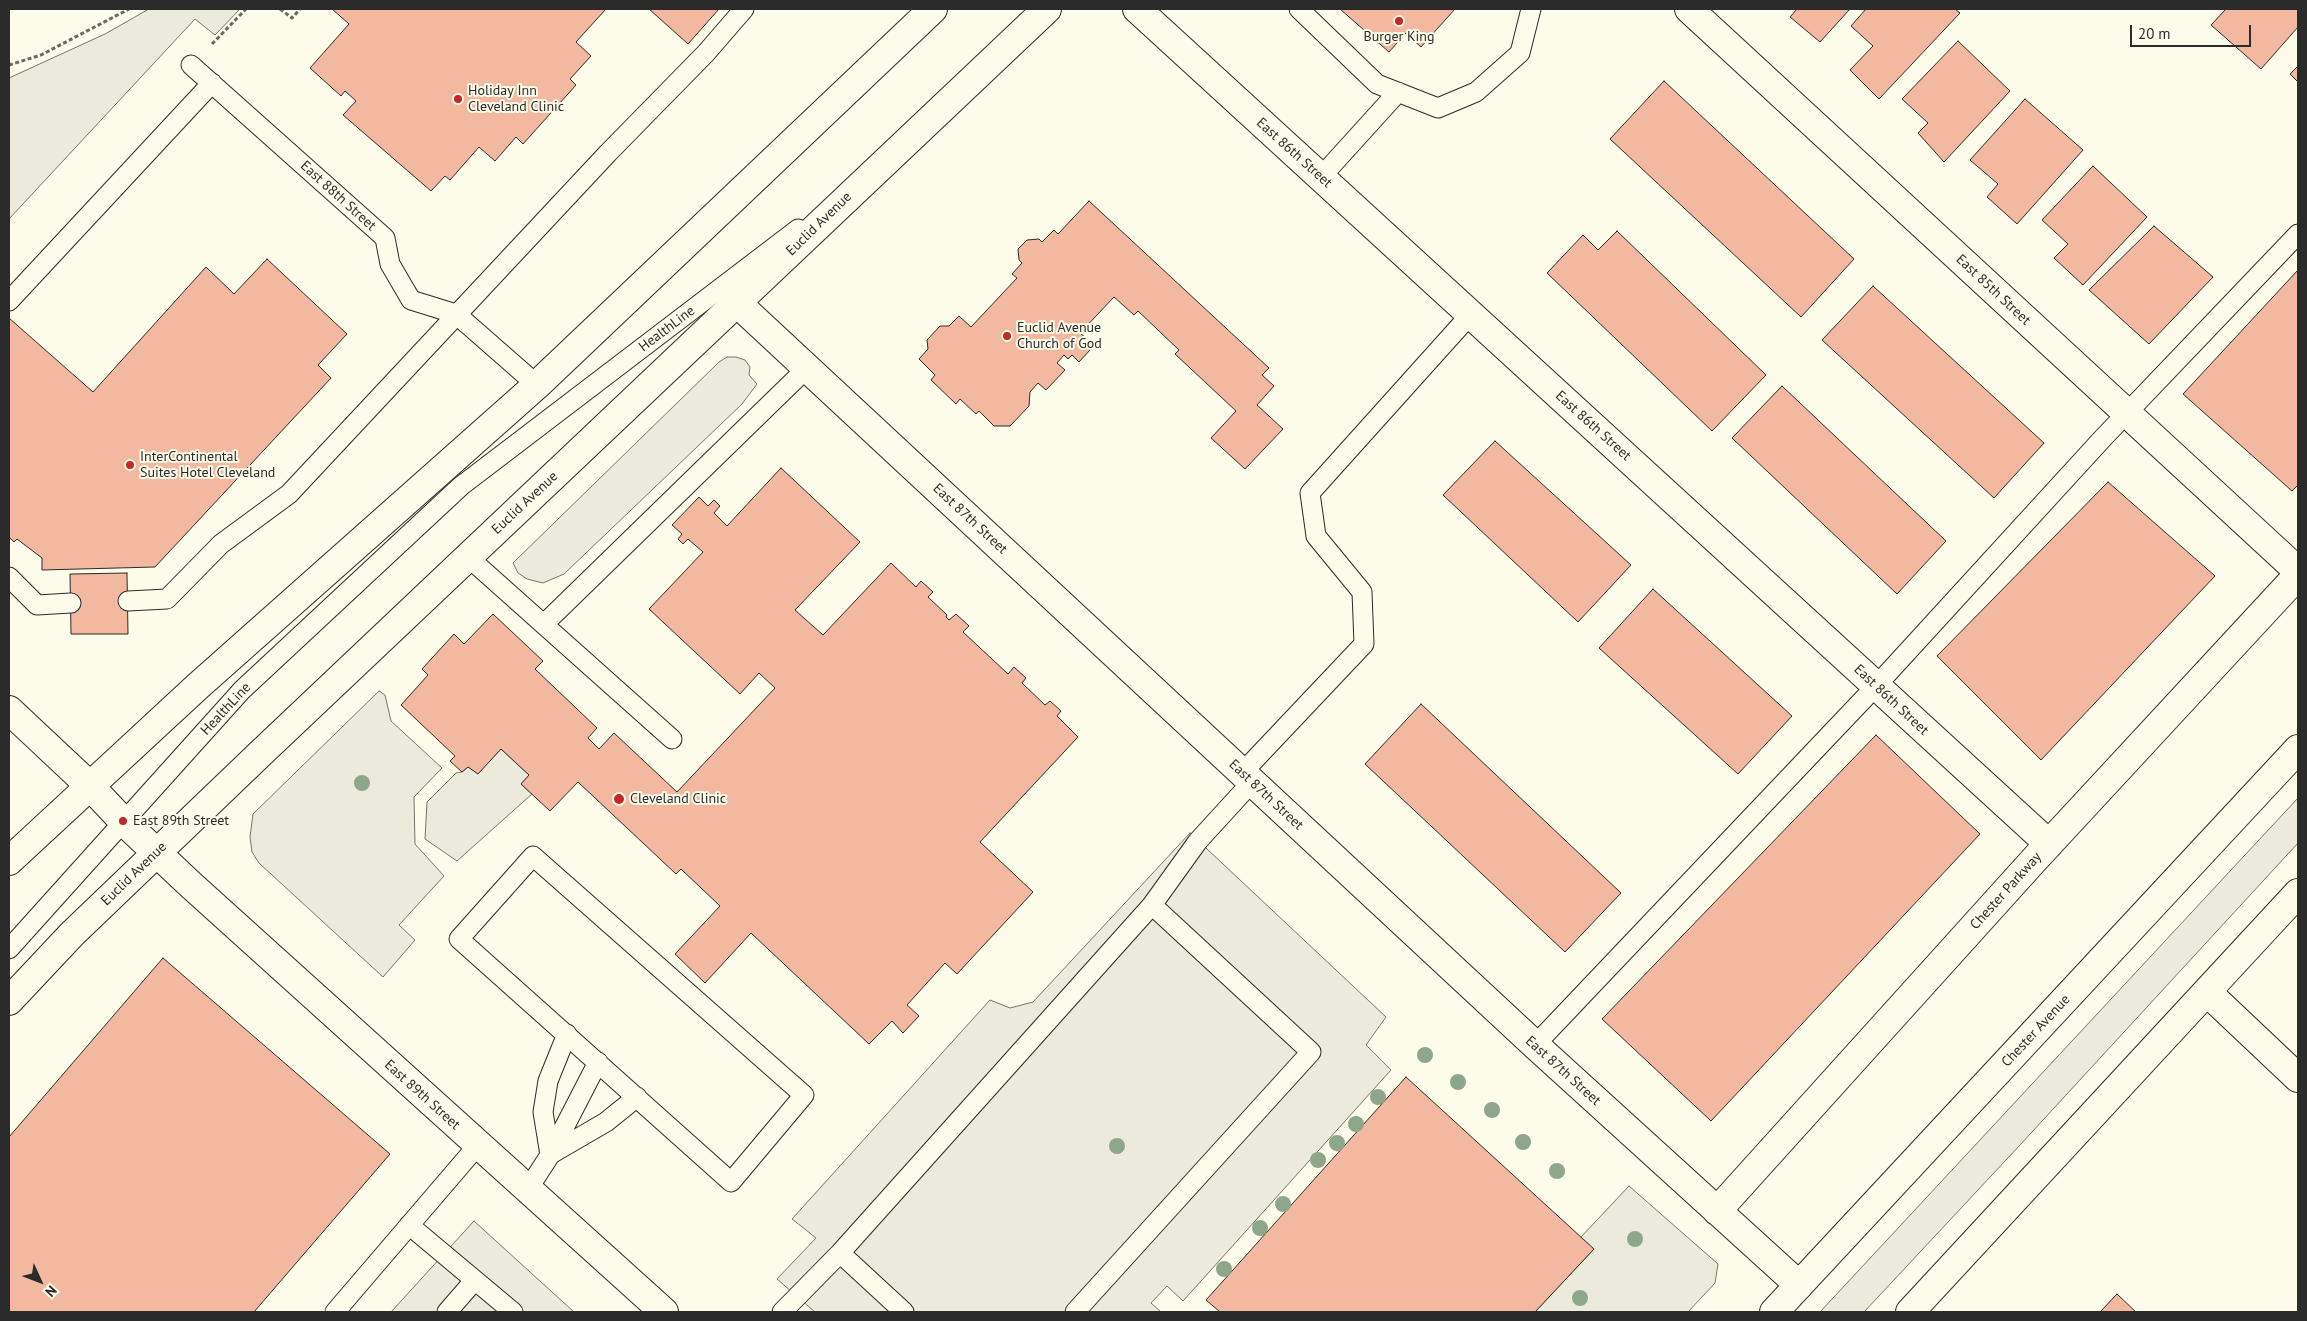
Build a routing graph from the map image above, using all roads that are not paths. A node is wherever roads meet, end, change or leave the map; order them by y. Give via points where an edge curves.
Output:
1 (744, 9) edge
2 (933, 9) edge
3 (1046, 9) edge
4 (1136, 9) edge
5 (1299, 9) edge
6 (1530, 9) edge
7 (1689, 9) edge
8 (191, 65) road end
9 (212, 83) junction
10 (1398, 92) junction
11 (874, 172) junction
12 (1321, 177) junction
13 (2298, 234) edge
14 (9, 302) edge
15 (736, 302) junction
16 (456, 314) junction
17 (1470, 314) junction
18 (807, 368) junction
19 (537, 385) junction
20 (2127, 413) junction
21 (492, 425) junction
22 (461, 486) junction
23 (468, 556) junction
24 (2298, 571) edge
25 (2298, 575) edge
26 (9, 577) edge
27 (128, 601) dead end
28 (71, 603) dead end
29 (544, 624) junction
30 (1876, 686) junction
31 (9, 710) edge
32 (672, 739) dead end
33 (2298, 750) edge
34 (1247, 777) junction
35 (90, 786) junction
36 (123, 821) junction
37 (2049, 844) junction
38 (156, 852) junction
39 (9, 861) edge
40 (2298, 893) edge
41 (1152, 905) junction
42 (9, 949) edge
43 (2207, 992) junction
44 (9, 1001) edge
45 (567, 1034) junction
46 (1535, 1045) junction
47 (598, 1062) junction
48 (2298, 1078) edge
49 (636, 1097) junction
50 (478, 1145) junction
51 (550, 1155) junction
52 (528, 1189) junction
53 (1717, 1211) junction
54 (409, 1225) junction
55 (840, 1254) junction
56 (474, 1281) junction
57 (1799, 1285) junction
58 (336, 1312) edge
59 (447, 1312) edge
60 (513, 1312) edge
61 (664, 1312) edge
62 (782, 1312) edge
63 (904, 1312) edge
64 (1075, 1312) edge
65 (1774, 1312) edge
66 (1910, 1312) edge

1 - 16 lane
2 - 19 street
3 - 11 street, Euclid Avenue
4 - 12 street, East 86th Street
5 - 10 lane via 1377,84
6 - 10 lane via 1520,53 1476,92 1438,108
7 - 20 street, East 85th Street
8 - 9 lane, East 88th Street
9 - 14 lane
9 - 16 lane, East 88th Street via 385,238 390,264 411,300
10 - 12 lane
11 - 15 street, Euclid Avenue
11 - 22 lane, HealthLine
12 - 17 street, East 86th Street
13 - 20 lane
15 - 18 street, East 87th Street
15 - 23 street, Euclid Avenue
16 - 19 lane, East 88th Street
16 - 27 lane via 289,494 221,544 167,599
17 - 30 street, East 86th Street
17 - 34 lane via 1310,493 1316,536 1362,592 1364,644
18 - 29 lane
18 - 34 street, East 87th Street
19 - 21 street
20 - 24 street, East 85th Street
20 - 30 lane
21 - 22 lane, HealthLine
21 - 35 street
22 - 36 lane, HealthLine via 242,690
23 - 29 lane
23 - 38 street, Euclid Avenue
25 - 37 street, Chester Parkway
26 - 28 lane via 37,605
29 - 32 lane
30 - 37 street, East 86th Street
30 - 46 lane
31 - 35 street, East 89th Street
33 - 57 street, Chester Avenue
34 - 41 lane
34 - 46 street, East 87th Street
35 - 36 street, East 89th Street
35 - 39 street
36 - 38 street, East 89th Street
36 - 42 lane, HealthLine
37 - 53 street, Chester Parkway
38 - 44 street, Euclid Avenue
38 - 50 street, East 89th Street
40 - 43 street
41 - 55 lane
41 - 64 lane via 1311,1052
43 - 48 street
43 - 66 street
45 - 47 lane
45 - 49 lane via 459,939 533,856 804,1094 731,1182
45 - 51 lane via 548,1081 543,1112
46 - 53 street, East 87th Street
47 - 49 lane
47 - 51 lane
49 - 51 lane via 606,1122
50 - 52 street, East 89th Street
50 - 54 lane
51 - 52 lane
52 - 61 street, East 89th Street
53 - 57 street, East 87th Street
54 - 56 lane
54 - 58 lane
55 - 62 lane
55 - 63 lane
56 - 59 lane
56 - 60 lane
57 - 65 street, Chester Avenue

